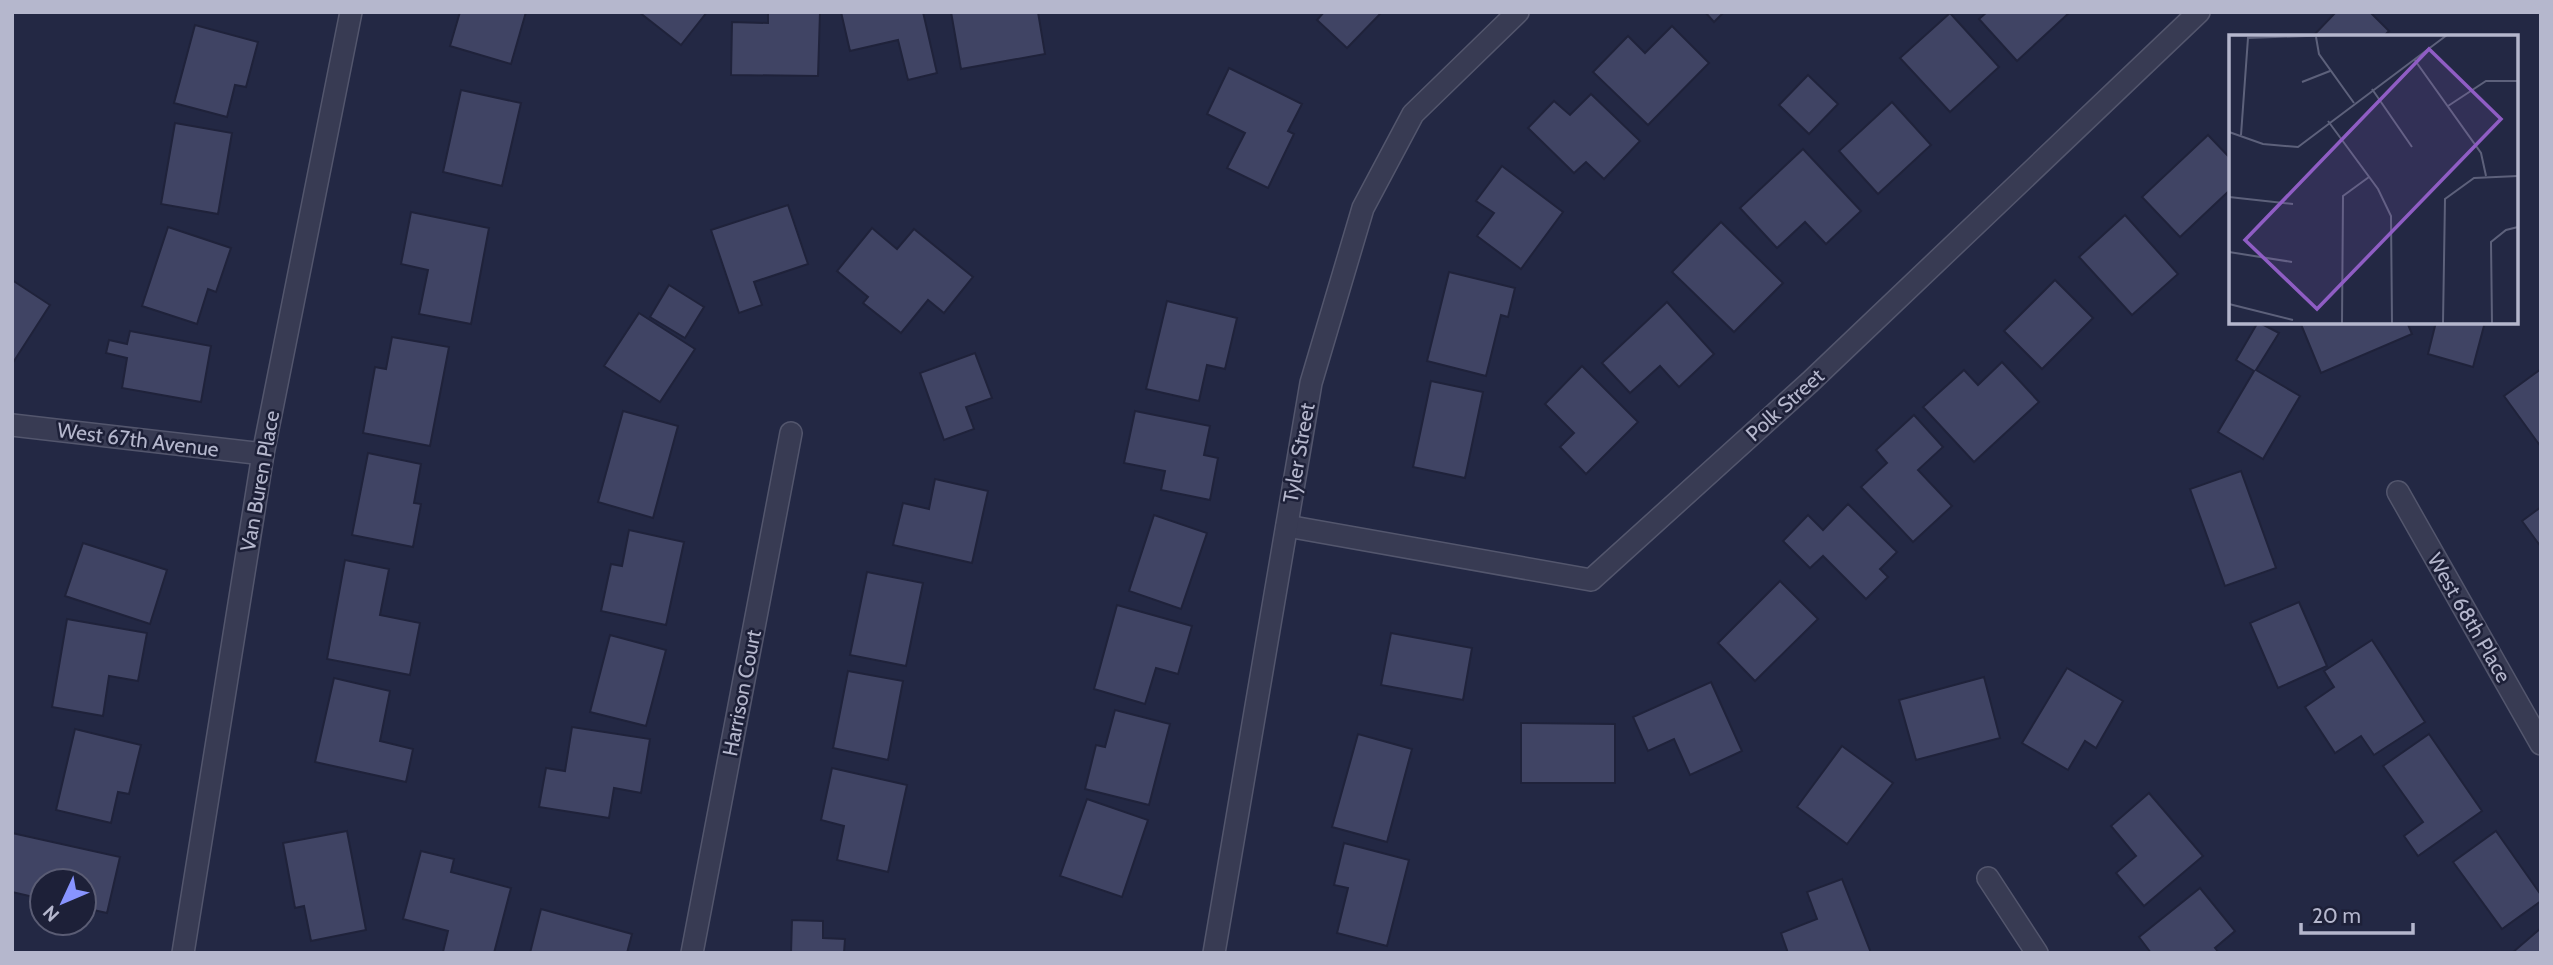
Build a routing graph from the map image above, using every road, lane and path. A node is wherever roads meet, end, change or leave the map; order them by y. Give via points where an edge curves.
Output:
1 (351, 12) edge
2 (1518, 12) edge
3 (2199, 12) edge
4 (12, 425) edge
5 (791, 433) dead end
6 (263, 454) junction
7 (2398, 492) dead end
8 (1287, 526) junction
9 (2541, 744) edge
10 (1988, 878) dead end
11 (183, 953) edge
12 (692, 953) edge
13 (1214, 953) edge
14 (2037, 953) edge

1 - 6 street, Van Buren Place
2 - 8 street, Tyler Street via 1413,114 1363,208 1311,383
3 - 8 street, Polk Street via 1810,383 1591,580
4 - 6 street, West 67th Avenue
5 - 12 street, Harrison Court
6 - 11 street, Van Buren Place
7 - 9 street, West 68th Place
8 - 13 street, Tyler Street
10 - 14 street

